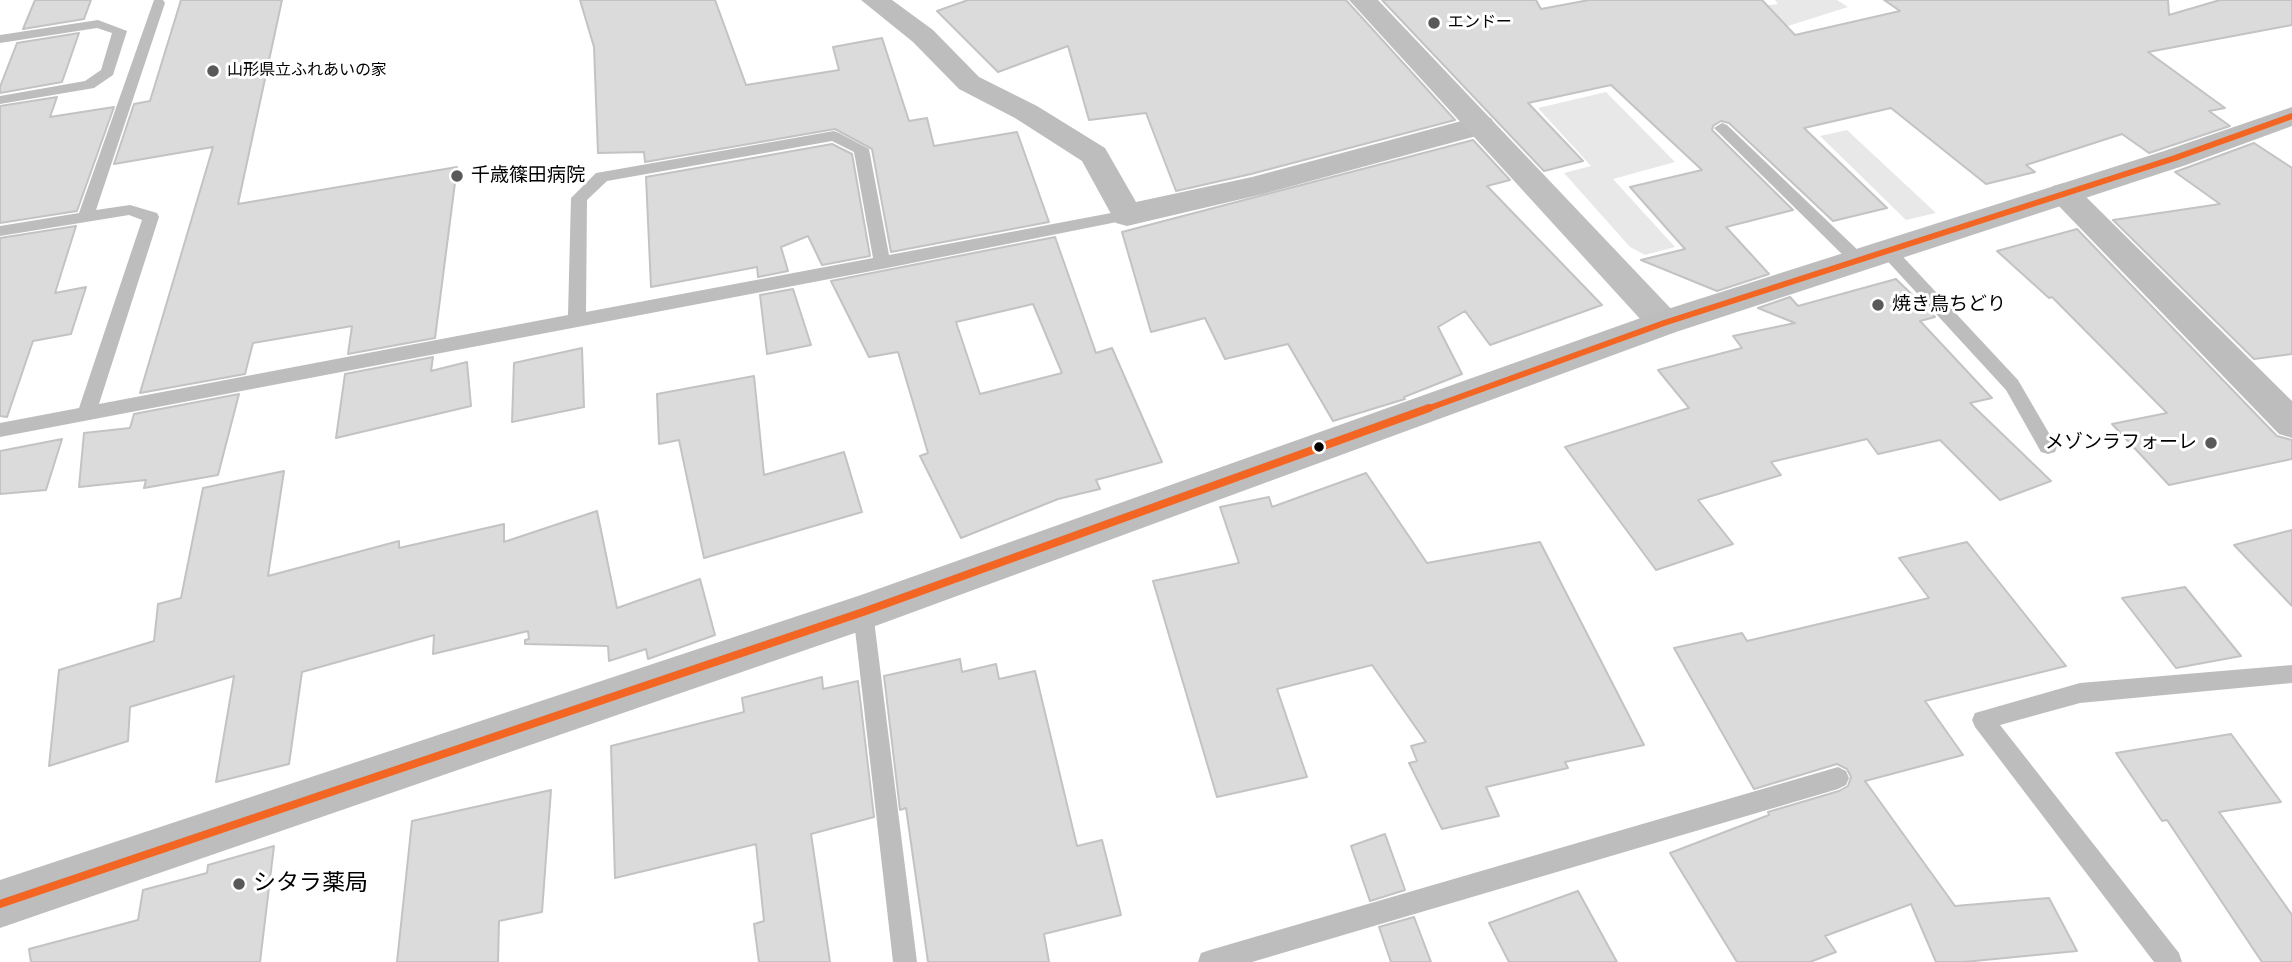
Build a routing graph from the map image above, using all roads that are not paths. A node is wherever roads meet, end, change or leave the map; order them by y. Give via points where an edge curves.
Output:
1 (875, 0) edge
2 (1363, 0) edge
3 (158, 3) dead end
4 (0, 40) edge
5 (0, 100) edge
6 (2292, 116) edge
7 (1480, 125) junction
8 (1722, 128) dead end
9 (2064, 193) junction
10 (1127, 215) junction
11 (86, 217) junction
12 (0, 231) edge
13 (1871, 254) junction
14 (882, 263) junction
15 (577, 320) junction
16 (1664, 323) junction
17 (86, 415) junction
18 (2292, 424) edge
19 (0, 430) edge
20 (2048, 447) dead end
21 (863, 611) junction
22 (2292, 674) edge
23 (1838, 778) dead end
24 (0, 904) edge
25 (905, 962) edge
26 (1210, 962) edge
27 (2170, 962) edge

1 - 10 main road via 923,36 969,83 1094,155
2 - 7 street
3 - 11 lane
4 - 5 lane via 98,24 120,32 108,72 89,85
6 - 9 main road
7 - 10 main road via 1252,187
7 - 16 street
8 - 13 lane
9 - 13 main road
9 - 18 main road
10 - 14 lane
11 - 12 lane
11 - 17 lane via 130,210 151,217
13 - 16 main road
13 - 20 lane via 2012,385
14 - 15 lane
14 - 15 lane via 861,149 834,136 602,177 579,198
15 - 17 lane
16 - 21 main road
17 - 19 lane
21 - 24 main road
21 - 25 lane
22 - 27 lane via 2080,693 1983,720
23 - 26 lane

